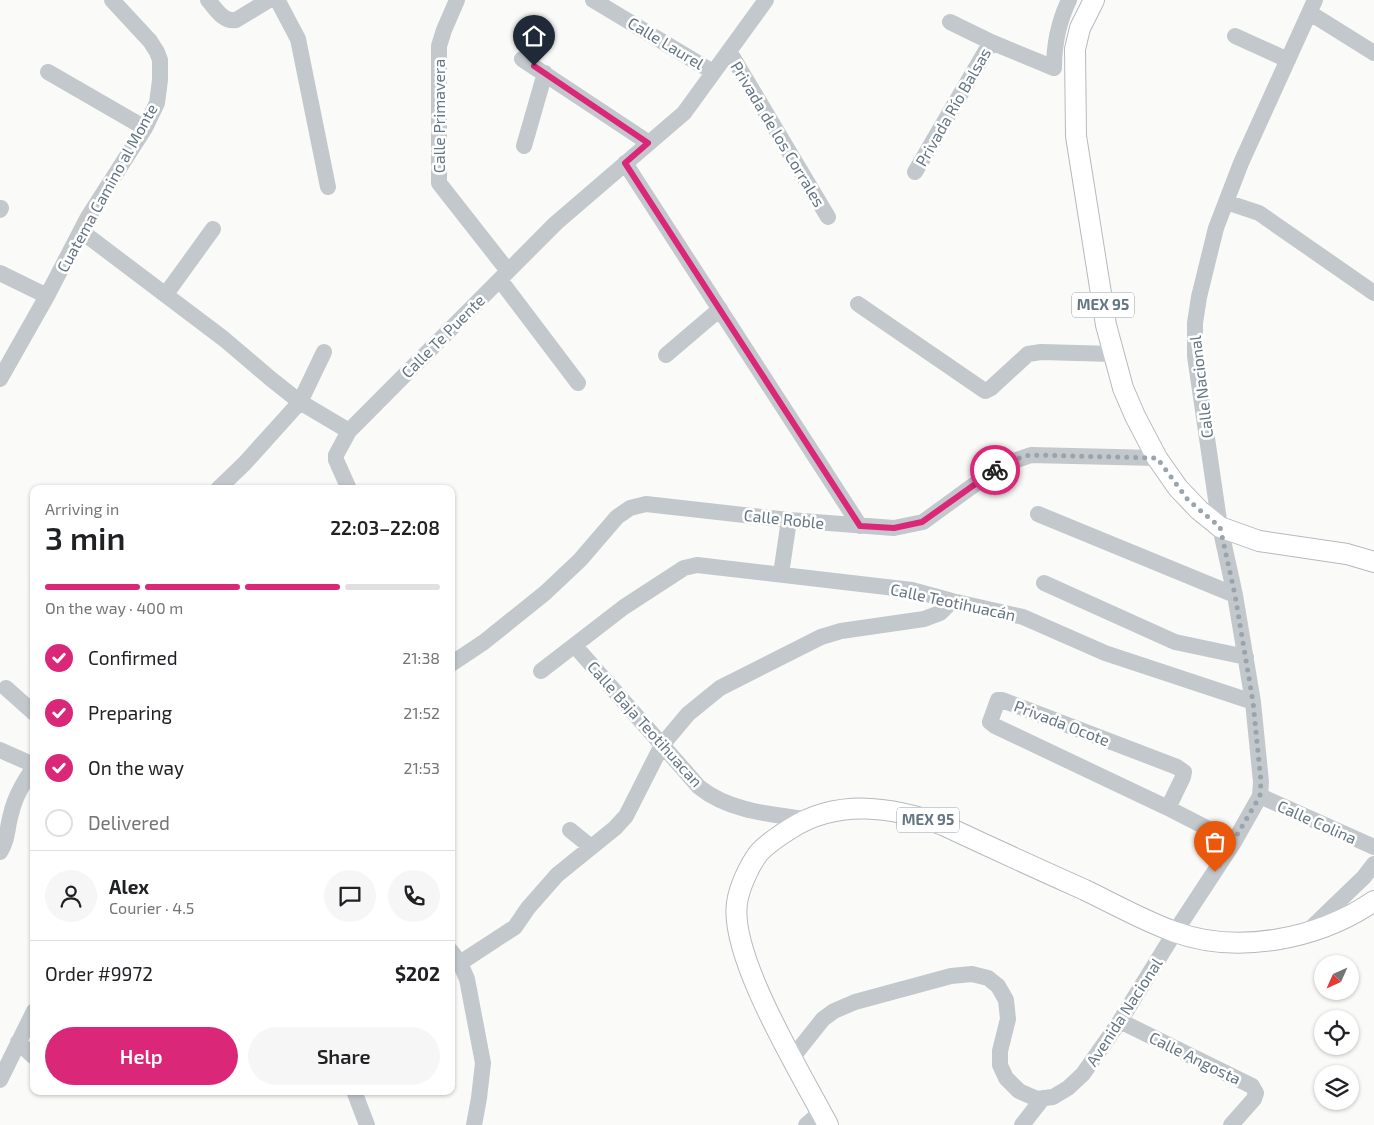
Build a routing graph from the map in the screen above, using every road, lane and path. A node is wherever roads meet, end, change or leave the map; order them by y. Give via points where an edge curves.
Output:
1 (112, 0) edge
2 (208, 0) edge
3 (269, 0) edge
4 (275, 0) edge
5 (457, 0) edge
6 (593, 0) edge
7 (766, 0) edge
8 (1069, 0) edge
9 (1094, 0) edge
10 (1313, 6) edge
11 (950, 22) dead end
12 (1235, 36) dead end
13 (991, 42) junction
14 (729, 51) junction
15 (1374, 53) edge
16 (522, 59) dead end
17 (1288, 60) junction
18 (48, 72) dead end
19 (713, 72) junction
20 (545, 73) junction
21 (145, 128) junction
22 (648, 143) junction
23 (524, 146) dead end
24 (625, 163) junction
25 (915, 172) dead end
26 (328, 187) dead end
27 (1226, 202) junction
28 (828, 217) dead end
29 (213, 229) dead end
30 (82, 231) junction
31 (0, 273) edge
32 (504, 276) junction
33 (1374, 293) edge
34 (166, 294) junction
35 (47, 296) junction
36 (858, 304) dead end
37 (720, 309) junction
38 (324, 352) dead end
39 (1114, 354) junction
40 (666, 356) dead end
41 (0, 378) edge
42 (578, 383) dead end
43 (300, 402) junction
44 (349, 431) junction
45 (1157, 458) junction
46 (222, 485) edge
47 (347, 485) edge
48 (1038, 514) dead end
49 (789, 520) junction
50 (860, 526) junction
51 (1220, 527) junction
52 (1374, 562) edge
53 (781, 574) junction
54 (1044, 583) dead end
55 (1235, 595) junction
56 (952, 601) junction
57 (575, 646) junction
58 (1246, 657) junction
59 (455, 661) edge
60 (541, 671) dead end
61 (6, 688) dead end
62 (1253, 702) junction
63 (30, 709) edge
64 (662, 745) junction
65 (0, 750) edge
66 (30, 764) edge
67 (30, 772) edge
68 (1260, 796) junction
69 (1168, 808) junction
70 (805, 819) junction
71 (570, 830) dead end
72 (1234, 842) junction
73 (591, 847) junction
74 (1374, 847) edge
75 (0, 852) edge
76 (1374, 864) edge
77 (1374, 901) edge
78 (1175, 932) junction
79 (1305, 934) junction
80 (456, 957) edge
81 (30, 1019) edge
82 (1120, 1021) junction
83 (18, 1042) junction
84 (30, 1054) edge
85 (792, 1058) junction
86 (0, 1080) edge
87 (356, 1095) edge
88 (1043, 1098) junction
89 (825, 1118) edge
90 (1234, 1121) edge
91 (367, 1125) edge
92 (474, 1125) edge
93 (806, 1125) edge
94 (1022, 1125) edge
95 (1252, 1125) edge

1 - 21 street, Cuatema Camino al Monte via 150,42 160,60 157,103
2 - 3 street via 230,21
4 - 26 street via 298,39
5 - 32 street, Calle Primavera via 439,46 439,183
6 - 19 street, Calle Laurel
7 - 14 street, Calle Te Puente
8 - 13 street via 1056,37 1054,68
9 - 39 main road, MEX 95 via 1080,28 1075,49 1076,136 1106,325
10 - 15 street
10 - 17 street, Calle Nacional
11 - 13 street
12 - 17 street
13 - 25 street, Privada Río Balsas
14 - 19 street, Calle Te Puente
14 - 28 street, Privada de los Corrales
16 - 20 street
17 - 27 street, Calle Nacional
18 - 21 street
19 - 22 street, Calle Te Puente via 684,113
20 - 22 street
20 - 23 street
21 - 30 street, Cuatema Camino al Monte
22 - 24 street, Calle Te Puente
24 - 32 street, Calle Te Puente via 556,223
24 - 37 street
27 - 33 street via 1259,214
27 - 51 street, Calle Nacional via 1216,228 1199,297 1194,339
29 - 34 street
30 - 34 street
30 - 35 street, Cuatema Camino al Monte
31 - 35 street
32 - 42 street, Calle Primavera
32 - 44 street, Calle Te Puente
34 - 43 street
35 - 41 street, Cuatema Camino al Monte
36 - 39 street via 985,390 1028,354
37 - 40 street
37 - 50 street
38 - 43 street
39 - 45 main road, MEX 95 via 1134,416
43 - 44 street
43 - 46 street
44 - 47 street, Calle Te Puente via 336,455
45 - 50 street, Calle Roble via 1030,455 1000,466 922,522 894,528
45 - 51 main road, MEX 95 via 1188,500
48 - 55 street
49 - 50 street, Calle Roble
49 - 53 street
49 - 59 street, Calle Roble via 646,504 630,508 617,517 580,560 545,593
51 - 52 main road, MEX 95 via 1260,541 1347,554
51 - 55 street, Calle Nacional
53 - 56 street, Calle Teotihuacán via 912,590
53 - 57 street, Calle Teotihuacán via 697,564 684,568 624,607
54 - 58 street via 1175,642
55 - 58 street, Calle Nacional
56 - 62 street, Calle Teotihuacán via 1023,617 1105,653
56 - 64 street via 940,613 924,619 821,637 720,688 688,714
57 - 60 street, Calle Teotihuacán
57 - 64 street, Calle Baja Teotihuacan
58 - 62 street, Calle Nacional
61 - 63 street
62 - 68 street, Avenida Nacional
64 - 70 street, Calle Baja Teotihuacan via 698,787 710,796 757,812
64 - 73 street via 626,816
65 - 66 street
67 - 75 street via 10,814 5,845
68 - 72 street, Avenida Nacional
68 - 74 street, Calle Colina
69 - 69 street, Privada Ocote via 995,726 990,722 996,703 1002,700 1177,767 1184,772 1183,777
69 - 72 street, Privada Ocote
70 - 78 main road, MEX 95 via 877,808 914,815 943,825
70 - 85 main road, MEX 95 via 758,854 742,883 737,904 737,923 744,952 757,987
71 - 73 street
72 - 78 street, Avenida Nacional
73 - 80 street via 557,876 515,928
76 - 79 street
77 - 79 main road, MEX 95 via 1354,915
78 - 79 main road, MEX 95 via 1227,943
78 - 82 street, Avenida Nacional
80 - 92 street via 467,980 482,1063
81 - 83 street
82 - 88 street, Avenida Nacional via 1083,1074 1068,1088 1053,1097
82 - 90 street, Calle Angosta via 1252,1086 1256,1093 1254,1099
83 - 84 street
83 - 86 street
85 - 88 street via 823,1019 834,1011 855,1002 951,976 972,974 988,978 998,986 1006,1000 1008,1019 1000,1065 1006,1078 1018,1091 1037,1099
85 - 89 main road, MEX 95
87 - 91 street
88 - 94 street
89 - 93 street
90 - 95 street

